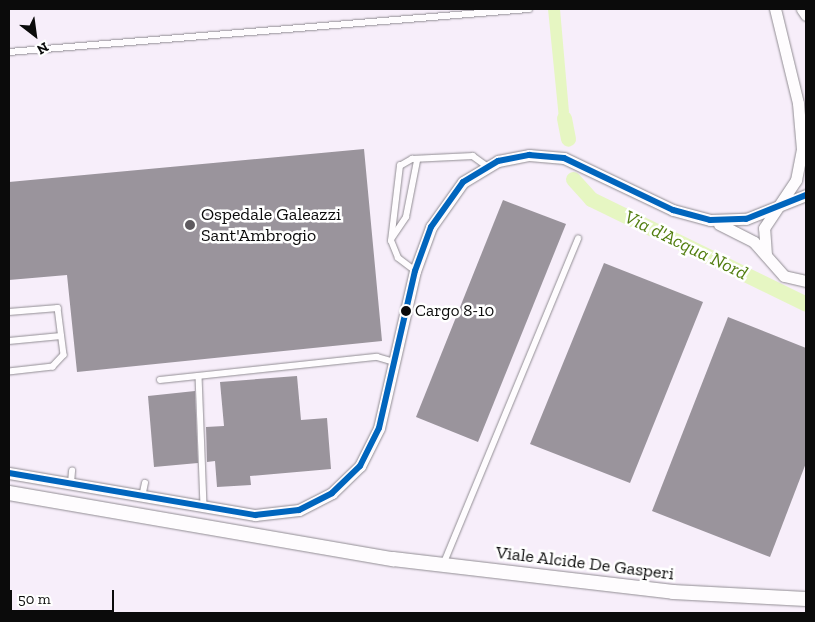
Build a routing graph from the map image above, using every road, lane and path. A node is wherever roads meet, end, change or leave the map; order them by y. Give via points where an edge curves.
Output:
1 (529, 9) edge
2 (777, 9) edge
3 (802, 9) edge
4 (806, 16) edge
5 (9, 52) edge
6 (417, 161) junction
7 (486, 166) junction
8 (806, 195) edge
9 (779, 204) junction
10 (710, 220) junction
11 (578, 239) dead end
12 (391, 241) junction
13 (766, 255) junction
14 (416, 271) junction
15 (806, 281) edge
16 (9, 312) edge
17 (61, 336) junction
18 (9, 341) edge
19 (395, 362) junction
20 (9, 372) edge
21 (199, 376) junction
22 (160, 380) dead end
23 (72, 470) dead end
24 (9, 473) edge
25 (145, 483) dead end
26 (71, 484) junction
27 (9, 493) edge
28 (142, 497) junction
29 (204, 508) junction
30 (443, 565) junction
31 (806, 599) edge

1 - 5 lane
2 - 9 street via 777,23 798,103 802,149 796,180
3 - 4 street
6 - 7 lane via 473,156
6 - 12 lane via 406,217
6 - 12 lane via 400,166
7 - 10 street via 529,155 564,158 673,210
7 - 14 street via 448,197 431,227
8 - 9 street
9 - 10 street via 746,220
9 - 13 street via 764,228
10 - 13 street via 743,234
11 - 30 lane
12 - 14 lane via 398,258
13 - 15 street via 784,276
14 - 19 street
16 - 17 lane via 58,308
17 - 18 lane
17 - 20 lane via 64,356 59,364
19 - 21 lane via 377,356
19 - 29 street via 369,449 360,466 332,493 299,510 276,514
21 - 22 lane
21 - 29 lane
23 - 26 lane
24 - 26 street
25 - 28 lane
26 - 28 street
27 - 30 street, Viale Alcide De Gasperi via 360,554
28 - 29 street
30 - 31 street, Viale Alcide De Gasperi via 672,592

